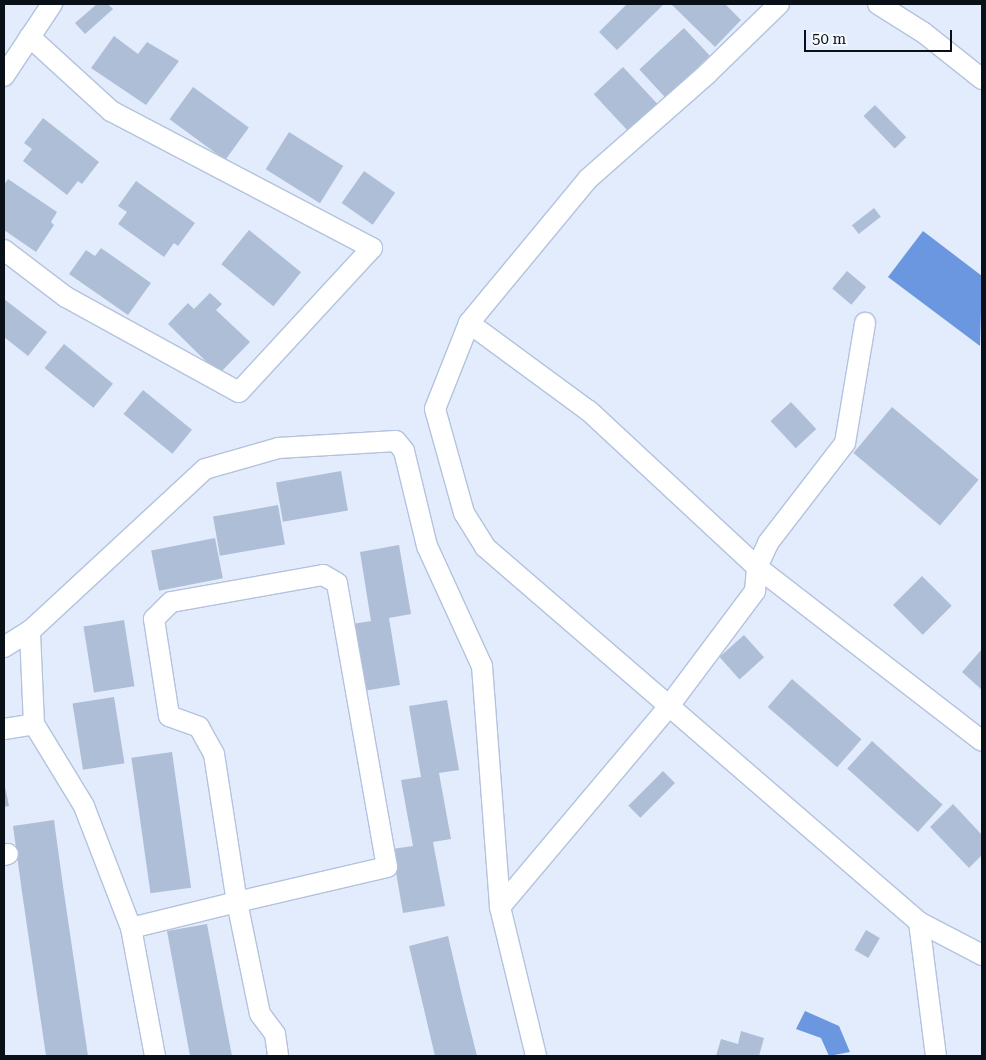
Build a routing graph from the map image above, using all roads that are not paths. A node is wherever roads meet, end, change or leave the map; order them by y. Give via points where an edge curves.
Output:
1 (52, 4) edge
2 (779, 4) edge
3 (878, 4) edge
4 (30, 37) junction
5 (4, 76) edge
6 (982, 79) edge
7 (4, 250) edge
8 (469, 323) junction
9 (865, 323) dead end
10 (757, 567) junction
11 (30, 631) junction
12 (4, 647) edge
13 (669, 706) junction
14 (34, 724) junction
15 (4, 729) edge
16 (982, 741) edge
17 (237, 902) junction
18 (500, 907) junction
19 (919, 922) junction
20 (131, 928) junction
21 (982, 955) edge
22 (156, 1056) edge
23 (278, 1056) edge
24 (536, 1056) edge
25 (936, 1056) edge

1 - 4 street
2 - 8 street via 708,74 588,179
3 - 6 street via 924,32
4 - 5 street
4 - 7 street via 111,111 372,248 239,392 66,297
8 - 10 street via 589,411
8 - 13 street via 435,409 464,513 485,547
9 - 10 street via 845,443 768,543
10 - 13 street via 755,591
10 - 16 street
11 - 12 street
11 - 14 street
11 - 18 street via 205,469 278,448 396,441 404,451 427,546 482,666
13 - 18 street
13 - 19 street
14 - 15 street
14 - 20 street via 84,806
17 - 17 street via 387,867 337,583 323,575 171,602 154,619 169,716 199,728 214,754
17 - 20 street
17 - 23 street via 260,1014 275,1034
18 - 24 street
19 - 21 street
19 - 25 street
20 - 22 street

